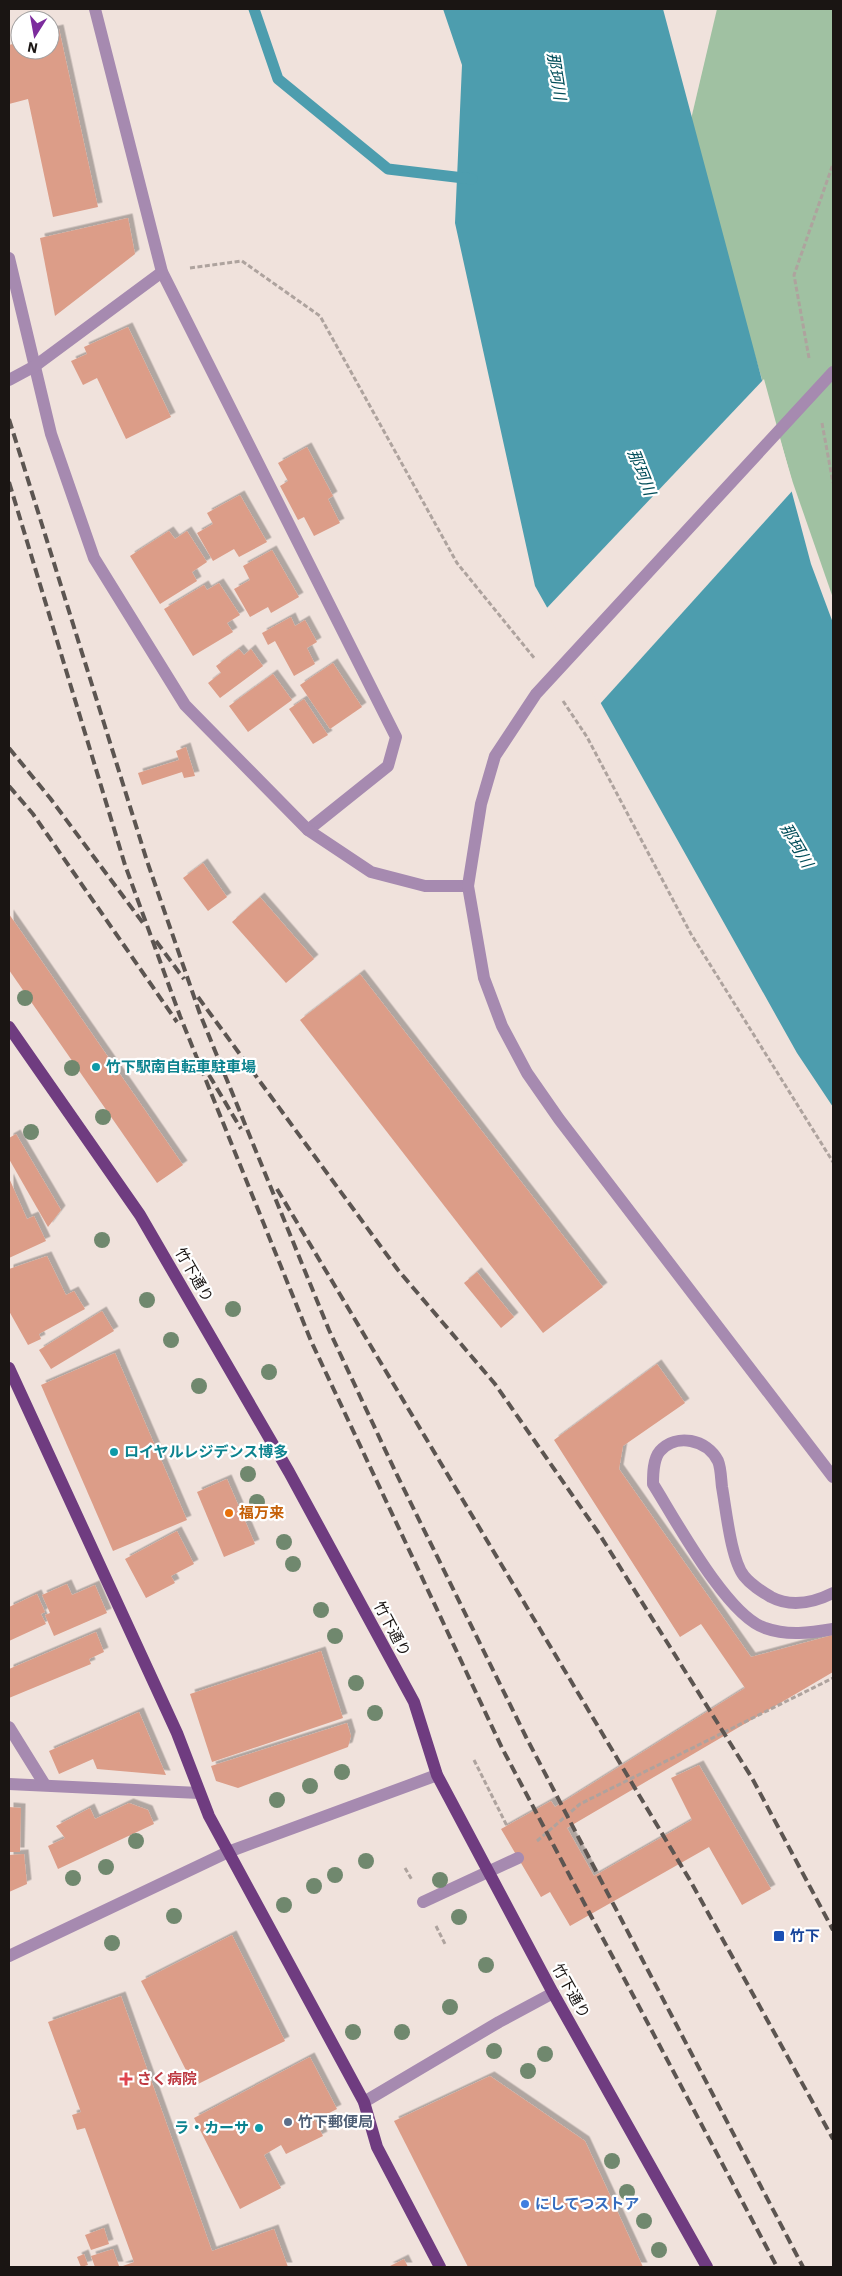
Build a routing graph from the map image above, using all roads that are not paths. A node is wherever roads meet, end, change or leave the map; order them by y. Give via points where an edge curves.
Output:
1 (95, 9) edge
2 (9, 258) edge
3 (162, 272) junction
4 (35, 366) junction
5 (833, 372) edge
6 (9, 380) edge
7 (308, 830) junction
8 (468, 886) junction
9 (9, 1028) edge
10 (9, 1368) edge
11 (833, 1477) edge
12 (833, 1593) edge
13 (833, 1629) edge
14 (9, 1727) edge
15 (438, 1775) junction
16 (9, 1784) edge
17 (45, 1785) junction
18 (200, 1793) junction
19 (228, 1852) junction
20 (518, 1858) road end
21 (423, 1902) dead end
22 (9, 1956) edge
23 (553, 1993) junction
24 (364, 2102) junction
25 (440, 2267) edge
26 (707, 2267) edge

1 - 3 street
2 - 4 street
3 - 4 street
3 - 7 street via 396,737 388,766
4 - 6 street
4 - 7 street via 51,434 94,558 185,705
5 - 8 street via 536,694 495,756 481,804
7 - 8 street via 371,872 425,886
8 - 11 street via 484,978 502,1026 527,1073
9 - 15 main road, 竹下通り via 140,1215 284,1464 414,1702
10 - 18 main road via 177,1732
12 - 13 street via 801,1604 782,1602 760,1590 743,1575 735,1556 718,1461 707,1448 696,1442 680,1440 658,1452 653,1484 718,1587 736,1609 763,1628 786,1633
14 - 17 street
15 - 19 street
15 - 23 main road, 竹下通り
16 - 17 street
17 - 18 street
18 - 19 main road
19 - 22 street
19 - 24 main road
20 - 21 street
23 - 24 street
23 - 26 main road, 竹下通り
24 - 25 main road via 377,2147

